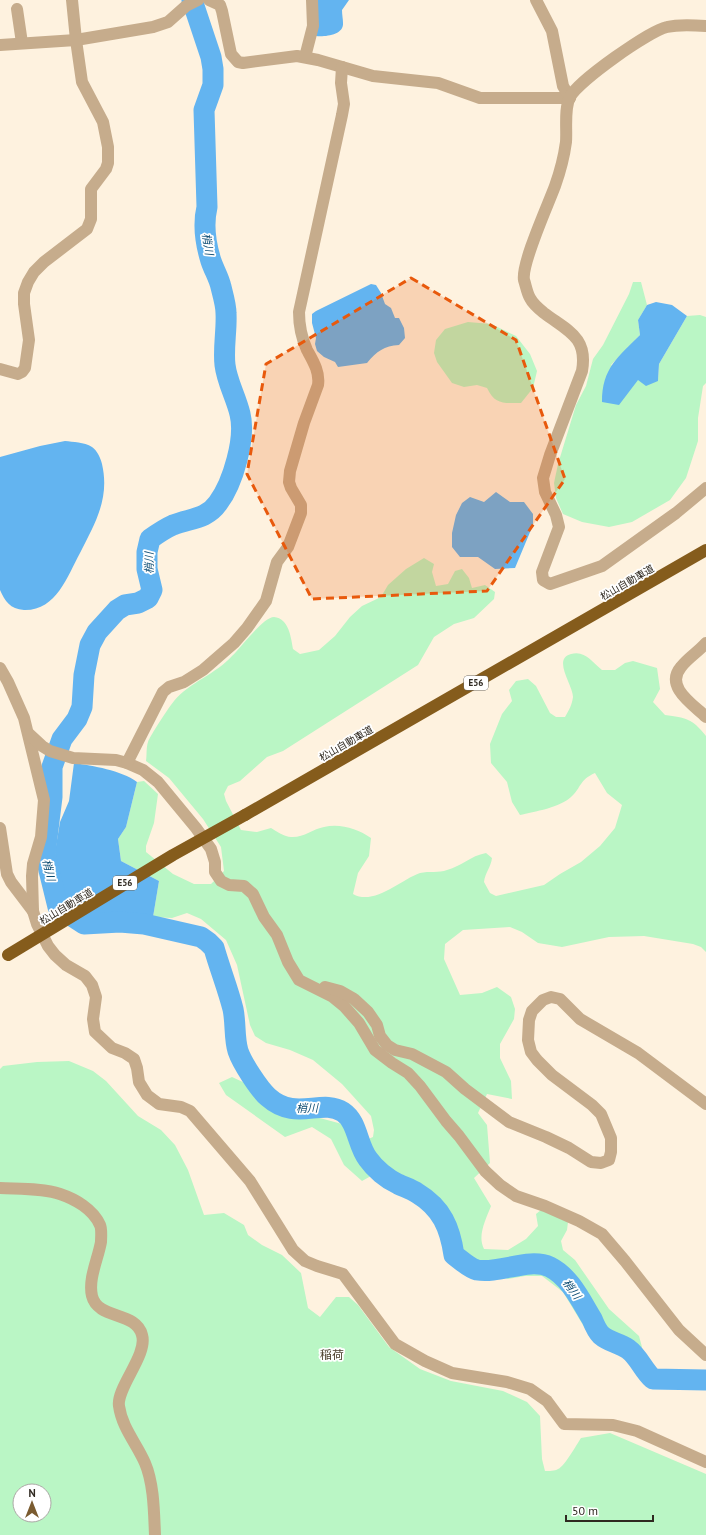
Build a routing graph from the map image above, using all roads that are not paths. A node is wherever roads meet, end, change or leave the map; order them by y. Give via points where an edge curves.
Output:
1 (72, 0) edge
2 (198, 0) edge
3 (213, 0) edge
4 (312, 0) edge
5 (536, 0) edge
6 (17, 9) dead end
7 (706, 26) edge
8 (76, 40) junction
9 (22, 43) junction
10 (0, 45) edge
11 (305, 57) junction
12 (342, 67) junction
13 (570, 98) junction
14 (0, 369) edge
15 (706, 488) edge
16 (706, 550) edge
17 (706, 643) edge
18 (0, 668) edge
19 (706, 717) edge
20 (29, 734) junction
21 (127, 763) junction
22 (0, 828) edge
23 (33, 911) junction
24 (4, 957) edge
25 (312, 986) junction
26 (706, 1104) edge
27 (0, 1188) edge
28 (706, 1355) edge
29 (706, 1462) edge
30 (155, 1535) edge

1 - 8 street
2 - 8 street via 186,6 168,22 153,27
3 - 11 street via 220,5 231,54 238,62
4 - 11 street via 313,26
5 - 13 street via 552,31 563,86
6 - 9 street
7 - 13 street via 679,25 656,31 616,56 577,88
8 - 9 street
8 - 14 street via 82,82 103,122 108,163 91,189 91,219 87,230 44,262 28,282 24,293 28,340 25,368 18,374
9 - 10 street
11 - 12 street
12 - 13 street via 380,77 438,83 480,98
12 - 21 street via 344,104 298,312 307,349 319,379 290,471 291,488 301,505 301,514 288,547 277,562 266,601 234,643 203,670 163,692
13 - 15 street via 562,164 531,248 524,278 530,298 538,308 577,338 584,358 582,371 543,478 545,492 559,527 542,572 543,580 550,584 602,566 676,514
16 - 24 highway, 松山自動車道 / E56, bridge via 173,855
17 - 19 street via 680,667 676,680 680,692
18 - 20 street
20 - 21 street via 42,746 60,755
20 - 23 street via 45,809 39,848 33,864
21 - 25 street via 143,770 158,782 196,828 211,850 215,872 221,881 229,885 244,886 253,894 299,980
22 - 23 street via 7,874
23 - 29 street via 48,946 66,965 85,976 92,984 96,997 93,1019 95,1032 112,1048 134,1059 139,1082 147,1095 159,1104 190,1111 250,1181 293,1250 305,1261 343,1274 396,1344 452,1373 507,1382 530,1389 546,1401 564,1424 613,1425 637,1431
25 - 26 street via 326,987 354,999 378,1025 380,1036 387,1045 412,1054 446,1072 465,1090 509,1122 569,1148 591,1162 601,1163 609,1160 611,1152 611,1138 601,1114 552,1074 531,1052 528,1020 543,1000 551,997 560,999 580,1019 638,1053
25 - 28 street via 344,1006 359,1023 375,1050 412,1077 485,1171 500,1185 516,1196 566,1215 602,1234 679,1330
27 - 30 street via 59,1194 81,1203 101,1225 101,1242 92,1276 92,1296 99,1306 115,1316 124,1317 135,1323 142,1335 139,1355 118,1404 122,1420 146,1464 152,1492

